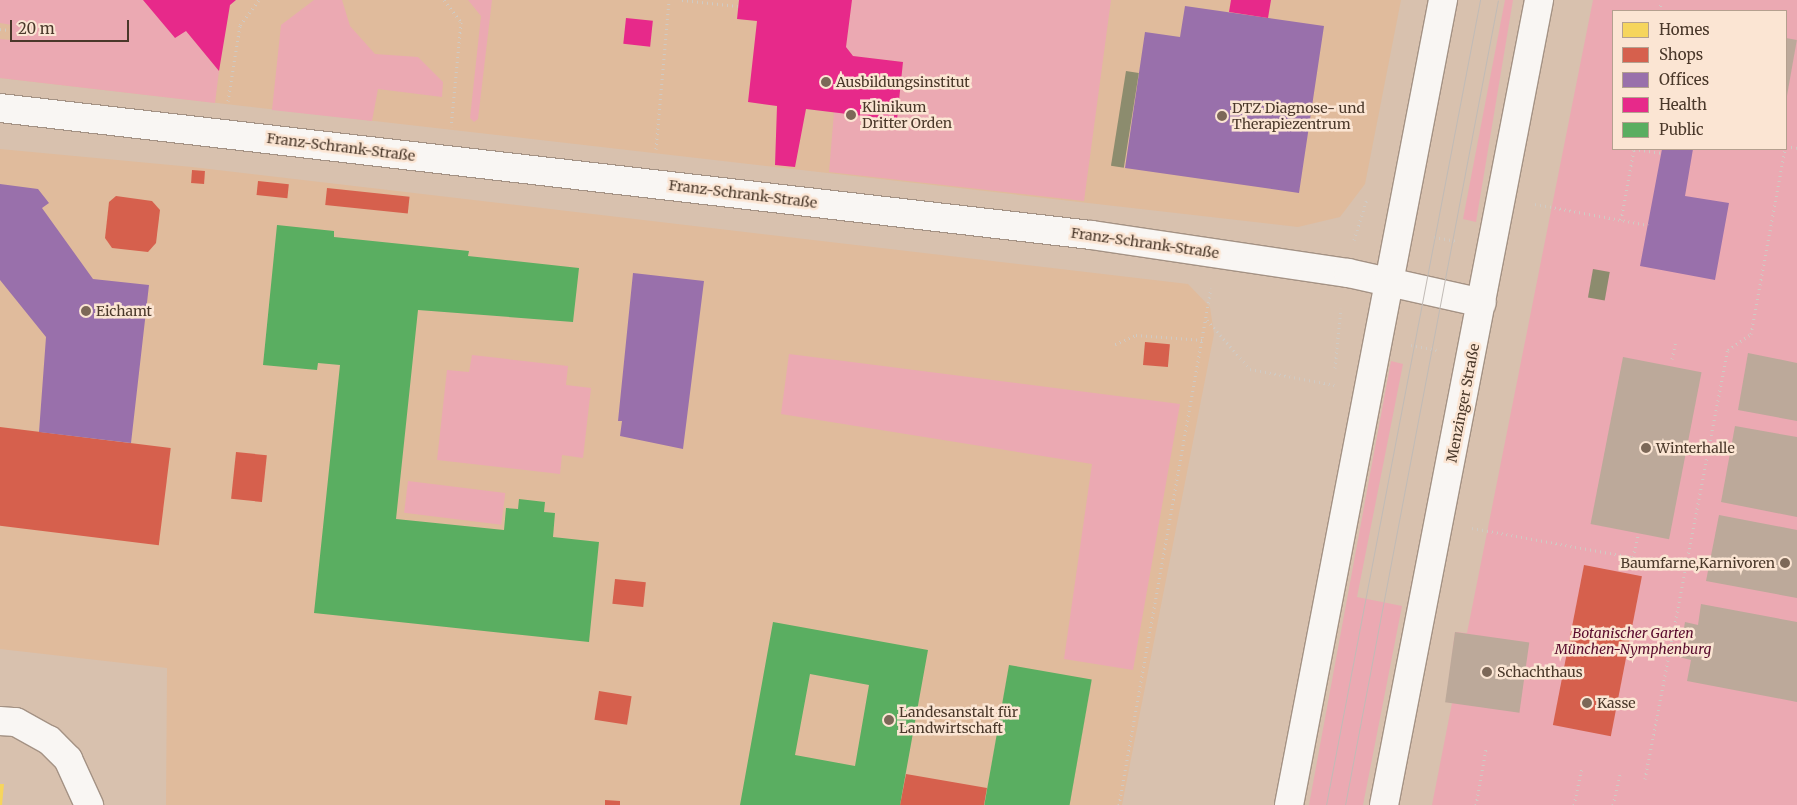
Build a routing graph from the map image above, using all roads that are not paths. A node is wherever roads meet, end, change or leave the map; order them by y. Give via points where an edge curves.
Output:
1 (1443, 0) edge
2 (1539, 0) edge
3 (0, 108) edge
4 (1386, 281) junction
5 (1482, 303) junction
6 (0, 721) edge
7 (89, 805) edge
8 (1289, 805) edge
9 (1384, 805) edge

1 - 4 main road
2 - 5 main road, Menzinger Straße
3 - 4 main road, Franz-Schrank-Straße via 654,183 1214,252
4 - 5 main road, Franz-Schrank-Straße
4 - 8 main road
5 - 9 main road, Menzinger Straße
6 - 7 main road via 16,722 49,740 68,759

